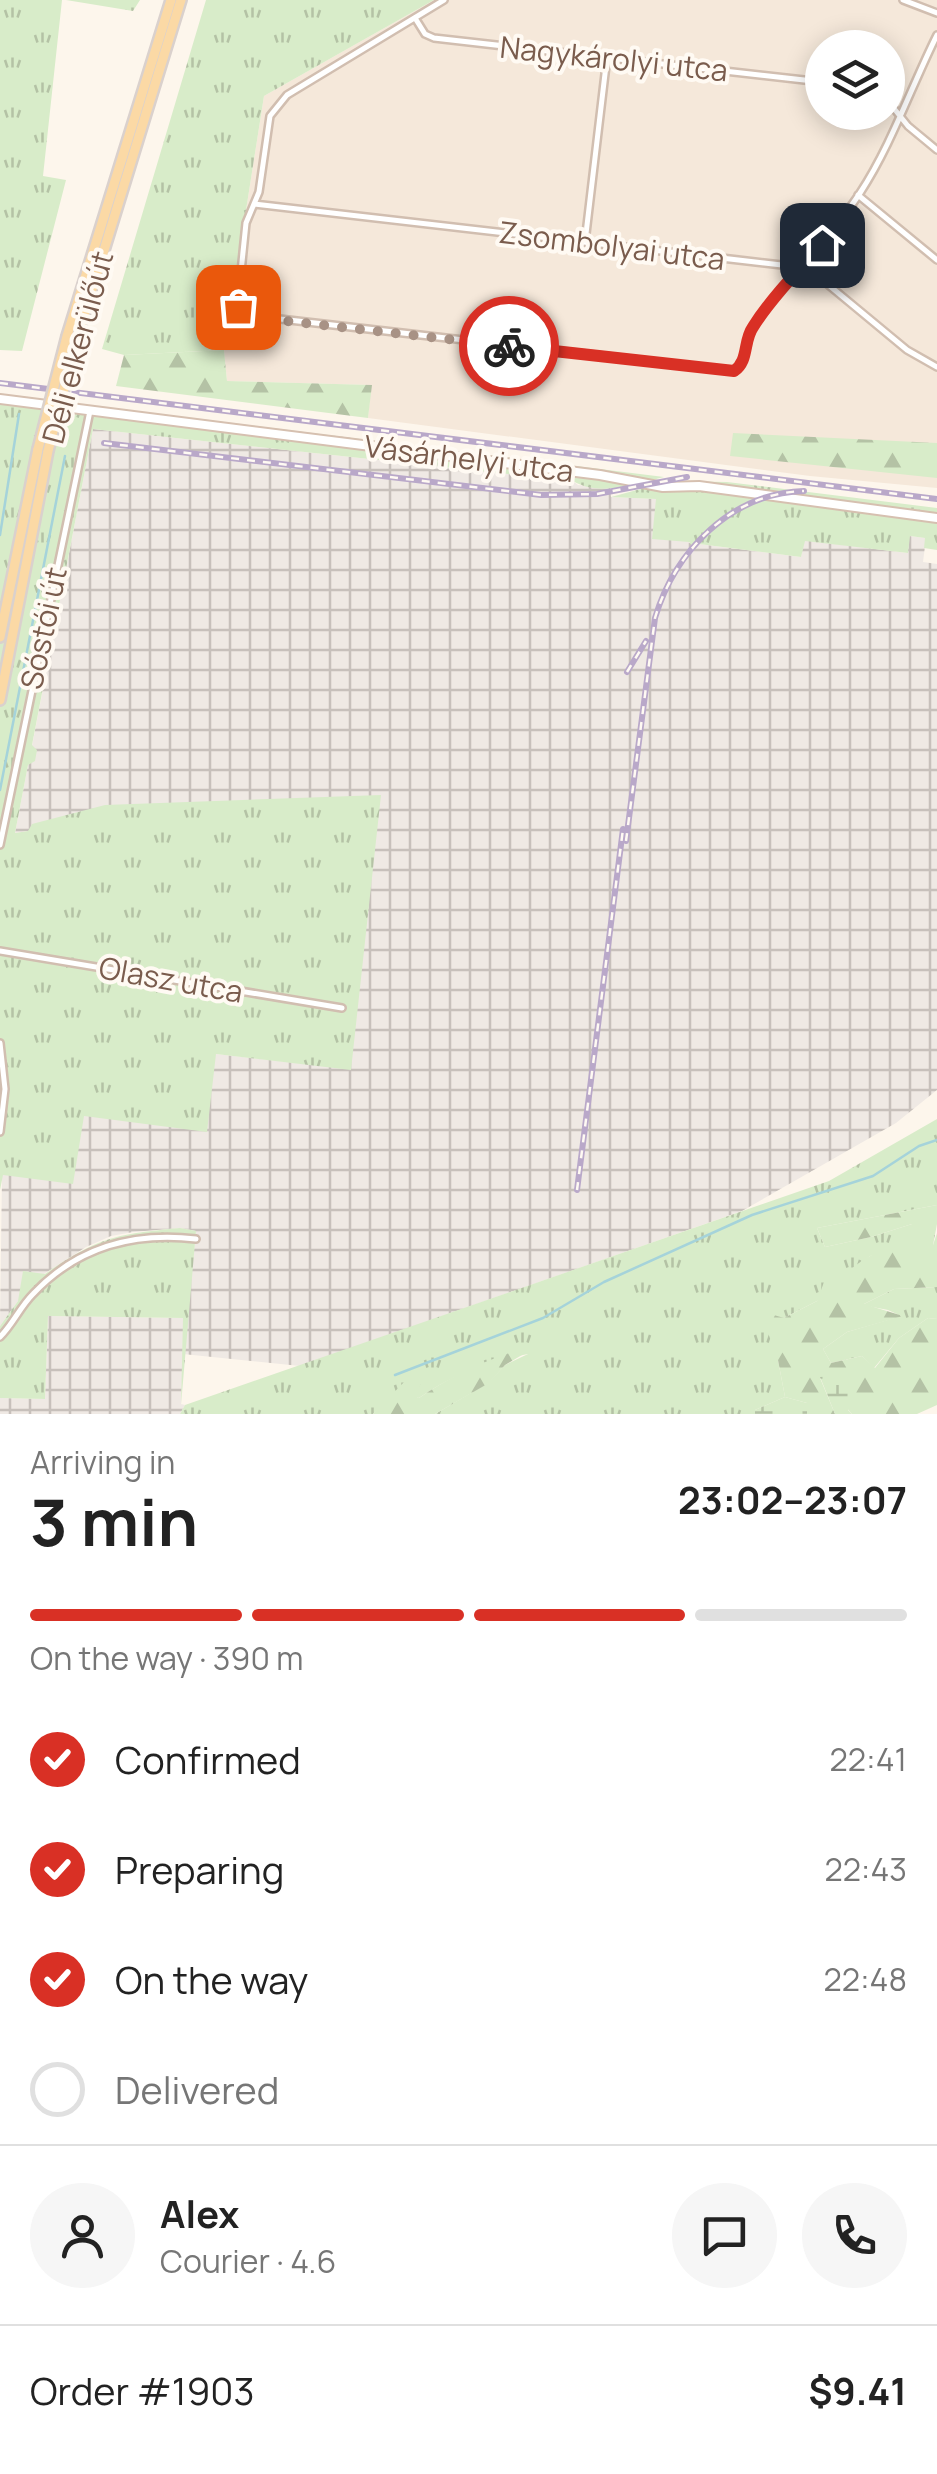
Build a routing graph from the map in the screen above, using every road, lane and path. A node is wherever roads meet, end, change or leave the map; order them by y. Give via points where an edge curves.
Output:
1 (171, 0) edge
2 (181, 0) edge
3 (444, 0) edge
4 (903, 0) edge
5 (937, 13) edge
6 (415, 18) junction
7 (937, 35) edge
8 (607, 58) junction
9 (805, 80) edge
10 (905, 102) edge
11 (905, 121) edge
12 (891, 130) edge
13 (937, 150) edge
14 (858, 195) junction
15 (254, 204) junction
16 (586, 242) junction
17 (937, 260) edge
18 (800, 267) junction
19 (72, 337) junction
20 (937, 367) edge
21 (0, 399) edge
22 (90, 411) junction
23 (43, 450) junction
24 (937, 518) edge
25 (0, 636) edge
26 (0, 700) edge
27 (0, 845) edge
28 (0, 951) edge
29 (342, 1008) dead end
30 (0, 1043) edge
31 (0, 1132) edge
32 (196, 1239) dead end
33 (0, 1337) edge

1 - 19 main road, Déli elkerülőút
2 - 19 main road, Déli elkerülőút
3 - 6 street
4 - 5 street
6 - 8 street, Nagykárolyi utca via 434,38
6 - 15 street via 280,100 266,126
7 - 10 street
8 - 9 street, Nagykárolyi utca
8 - 16 street
11 - 13 street
12 - 14 street
14 - 17 street
14 - 18 street
15 - 16 street, Zsombolyai utca
15 - 18 street via 238,301 251,317 734,371 752,328
16 - 18 street, Zsombolyai utca
18 - 20 street, Zsombolyai utca
19 - 23 main road, Déli elkerülőút, bridge
21 - 22 street, Vásárhelyi utca
22 - 24 street, Vásárhelyi utca
22 - 27 street, Sóstói út
23 - 25 main road, Déli elkerülőút
23 - 26 main road, Déli elkerülőút
28 - 29 street, Olasz utca
30 - 31 street via 6,1089
32 - 33 street via 146,1237 88,1252 37,1289

